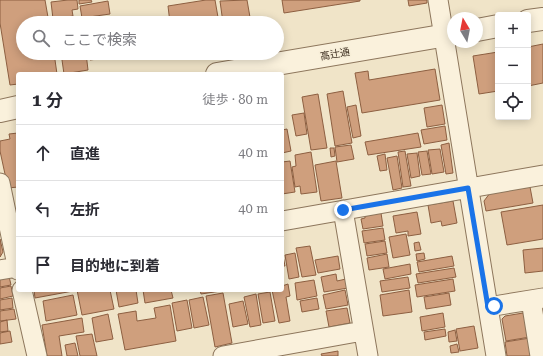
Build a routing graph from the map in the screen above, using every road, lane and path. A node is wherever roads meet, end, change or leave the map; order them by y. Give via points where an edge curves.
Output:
1 (438, 0) edge
2 (543, 19) edge
3 (531, 21) edge
4 (495, 27) edge
5 (483, 29) edge
6 (447, 32) edge
7 (447, 35) edge
8 (450, 48) edge
9 (229, 72) edge
10 (16, 108) edge
11 (0, 111) edge
12 (543, 175) edge
13 (0, 183) edge
14 (468, 188) junction
15 (343, 210) junction
16 (284, 221) edge
17 (13, 268) edge
18 (22, 292) edge
19 (537, 299) edge
20 (488, 307) junction
21 (363, 331) junction
22 (37, 356) edge
23 (223, 356) edge
24 (368, 356) edge
25 (496, 356) edge
26 (540, 356) edge

1 - 6 street
2 - 3 street
4 - 5 street
7 - 9 street, 高辻通
8 - 14 street
10 - 11 street
12 - 14 street
13 - 17 street
14 - 15 street
14 - 20 street
15 - 16 street
15 - 21 street
18 - 22 street
19 - 20 street
19 - 26 street
20 - 25 street
21 - 23 street
21 - 24 street

